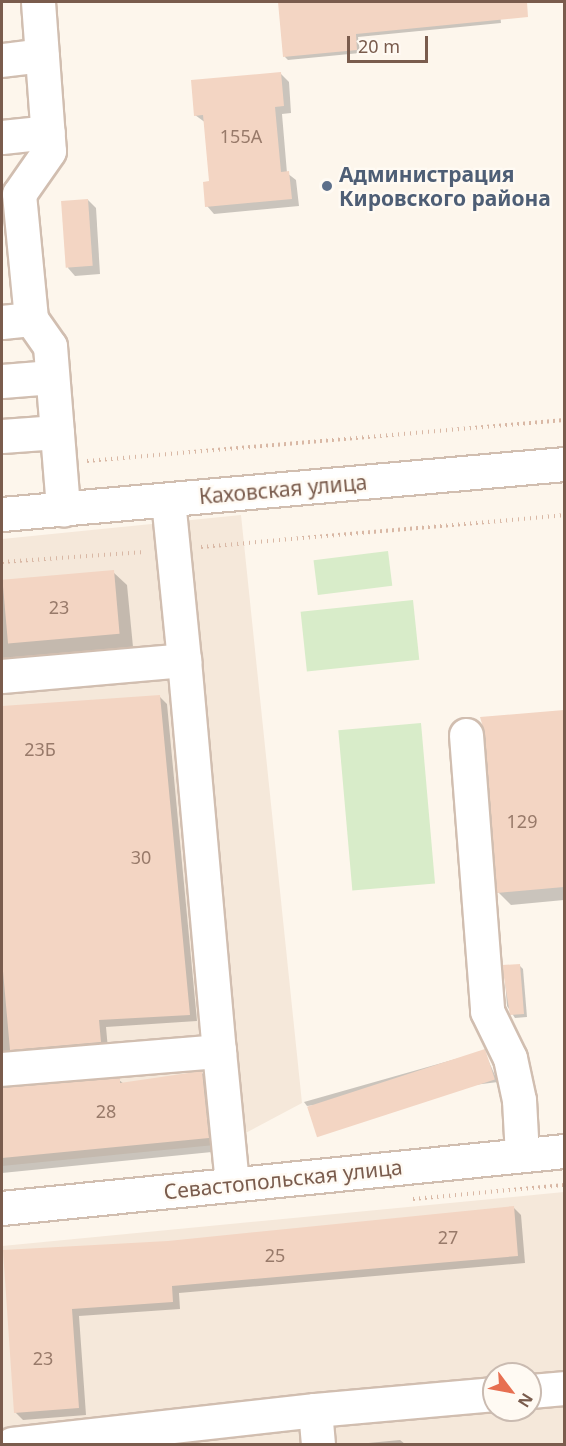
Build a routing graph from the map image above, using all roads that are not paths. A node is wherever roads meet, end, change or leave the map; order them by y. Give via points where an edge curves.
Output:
1 (38, 2) edge
2 (42, 55) junction
3 (2, 60) edge
4 (48, 132) junction
5 (2, 137) edge
6 (10, 195) edge
7 (13, 257) edge
8 (16, 320) edge
9 (52, 377) junction
10 (2, 381) edge
11 (57, 432) junction
12 (2, 436) edge
13 (564, 464) edge
14 (168, 500) junction
15 (63, 509) junction
16 (2, 514) edge
17 (184, 660) junction
18 (2, 676) edge
19 (466, 735) dead end
20 (219, 1051) junction
21 (2, 1069) edge
22 (564, 1151) edge
23 (522, 1155) junction
24 (232, 1184) junction
25 (2, 1208) edge
26 (564, 1388) edge
27 (542, 1390) edge
28 (482, 1395) edge
29 (315, 1410) junction
30 (12, 1444) edge
31 (318, 1444) edge

1 - 2 street
2 - 3 street
2 - 4 street
4 - 5 street
4 - 6 street via 49,151
6 - 7 street
7 - 8 street
8 - 9 street via 50,346
9 - 10 street
9 - 11 street
11 - 12 street
11 - 15 street
13 - 14 street, Каховская улица
14 - 15 street, Каховская улица
14 - 17 street
15 - 16 street, Каховская улица
17 - 18 street
17 - 20 street
19 - 23 street via 487,1011 510,1058 519,1100
20 - 21 street
20 - 24 street
22 - 23 street, Севастопольская улица
23 - 24 street, Севастопольская улица
24 - 25 street, Севастопольская улица
26 - 27 street
28 - 29 street
29 - 30 street
29 - 31 street

